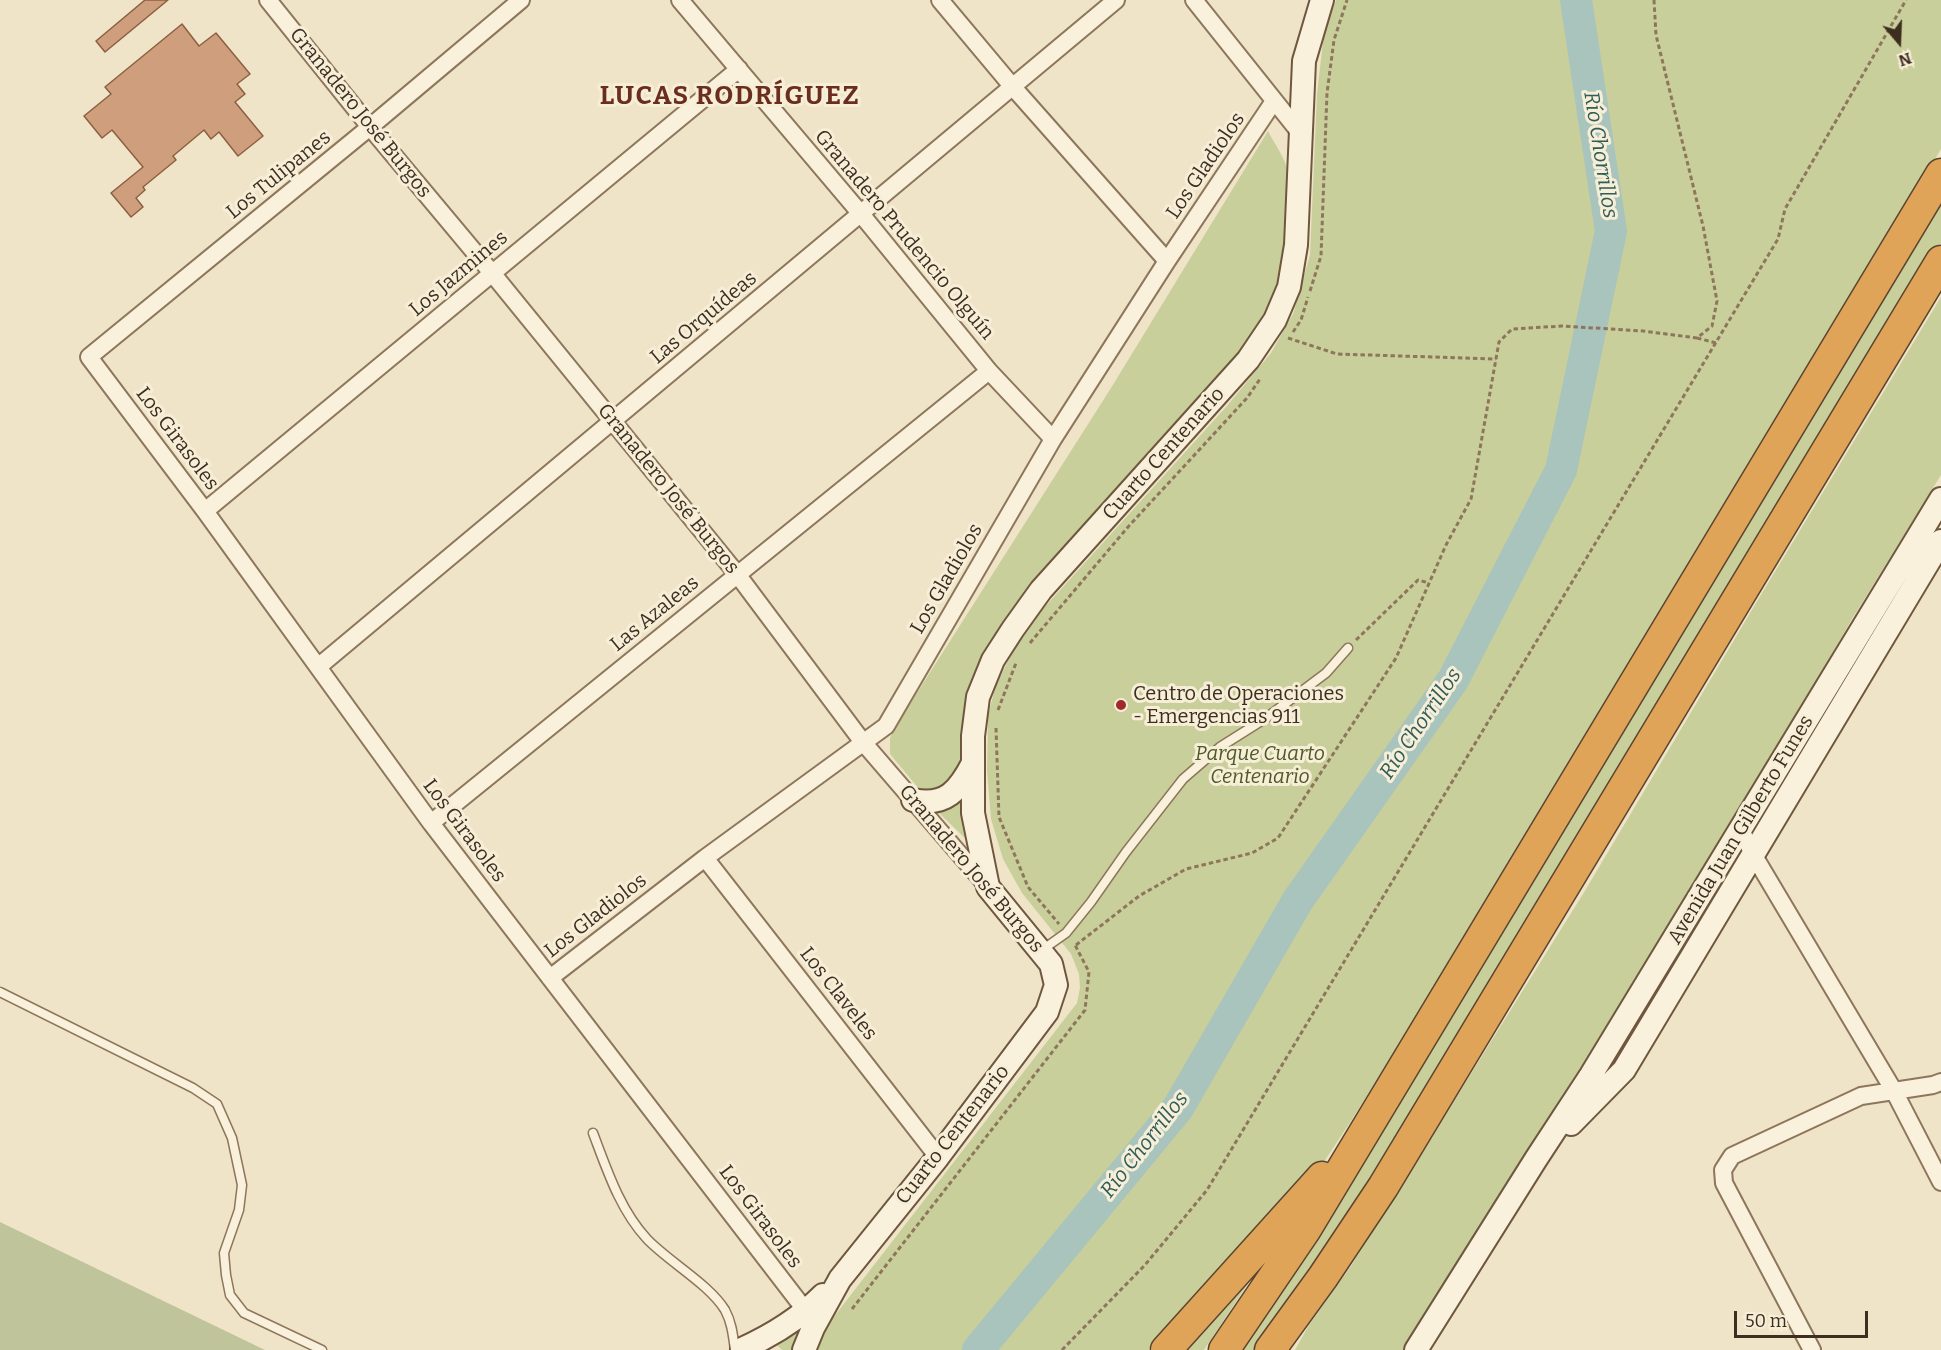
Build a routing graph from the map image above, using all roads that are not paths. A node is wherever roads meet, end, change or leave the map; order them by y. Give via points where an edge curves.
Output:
1 (268, 0) edge
2 (521, 0) edge
3 (680, 0) edge
4 (940, 0) edge
5 (1116, 0) edge
6 (1194, 0) edge
7 (1322, 0) edge
8 (739, 69) junction
9 (1012, 86) junction
10 (1274, 100) junction
11 (370, 127) junction
12 (1301, 134) junction
13 (1941, 174) edge
14 (861, 213) junction
15 (1167, 261) junction
16 (1941, 261) edge
17 (492, 273) junction
18 (89, 357) joint
19 (989, 371) junction
20 (612, 422) junction
21 (1053, 439) junction
22 (1941, 499) edge
23 (205, 511) junction
24 (1941, 541) edge
25 (737, 574) junction
26 (1348, 648) road end
27 (318, 667) junction
28 (862, 741) junction
29 (973, 763) junction
30 (913, 800) junction
31 (431, 823) junction
32 (1742, 830) junction
33 (1753, 854) junction
34 (705, 858) junction
35 (988, 887) junction
36 (1041, 950) junction
37 (550, 978) junction
38 (1056, 985) joint
39 (0, 992) edge
40 (1941, 1082) edge
41 (1894, 1090) junction
42 (1371, 1121) junction
43 (594, 1133) dead end
44 (938, 1156) junction
45 (1536, 1159) junction
46 (1941, 1182) edge
47 (1323, 1277) junction
48 (811, 1318) junction
49 (322, 1350) edge
50 (742, 1350) edge
51 (804, 1350) edge
52 (1166, 1350) edge
53 (1224, 1350) edge
54 (1270, 1350) edge
55 (1285, 1350) edge
56 (1416, 1350) edge
57 (1812, 1350) edge

1 - 11 street, Granadero José Burgos
2 - 11 street, Los Tulipanes
3 - 8 street, Granadero Prudencio Olguín
4 - 9 street
5 - 9 street, Las Orquídeas
6 - 10 street
7 - 12 street, Cuarto Centenario via 1304,61
8 - 14 street, Granadero Prudencio Olguín
8 - 17 street, Los Jazmines
9 - 14 street, Las Orquídeas
9 - 15 street
10 - 12 street
10 - 15 street, Los Gladiolos
11 - 17 street, Granadero José Burgos
11 - 18 street, Los Tulipanes
12 - 29 street, Cuarto Centenario via 1296,245 1289,287 1275,320 1248,360 1041,590 1013,628 993,660 978,697
13 - 42 highway
14 - 19 street, Granadero Prudencio Olguín
14 - 20 street, Las Orquídeas
15 - 21 street, Los Gladiolos
16 - 47 highway via 1389,1177
17 - 20 street, Granadero José Burgos
17 - 23 street, Los Jazmines
18 - 23 street, Los Girasoles
19 - 21 street, Granadero Prudencio Olguín
19 - 25 street, Las Azaleas
20 - 25 street, Granadero José Burgos
20 - 27 street, Las Orquídeas
21 - 28 street, Los Gladiolos via 886,726
22 - 32 street, Avenida Juan Gilberto Funes
23 - 27 street, Los Girasoles
24 - 33 street, Avenida Juan Gilberto Funes
25 - 28 street, Granadero José Burgos
25 - 31 street, Las Azaleas
26 - 36 lane via 1326,673 1220,747 1183,779 1066,933
27 - 31 street, Los Girasoles
28 - 30 street, Granadero José Burgos
28 - 34 street, Los Gladiolos
29 - 30 street via 958,788 946,797 934,802
29 - 35 street, Cuarto Centenario via 973,813
30 - 35 street, Granadero José Burgos
31 - 37 street, Los Girasoles
32 - 33 street
32 - 45 street, Avenida Juan Gilberto Funes
33 - 41 street
33 - 45 street, Avenida Juan Gilberto Funes via 1624,1070
34 - 37 street, Los Gladiolos
34 - 44 street, Los Claveles
35 - 36 street, Granadero José Burgos
36 - 38 street, Granadero José Burgos via 1051,964
37 - 48 street, Los Girasoles
38 - 44 street, Cuarto Centenario via 1047,1012
39 - 49 lane via 193,1088 217,1104 232,1138 242,1185 239,1210 224,1253 230,1295 244,1313
40 - 41 street
41 - 46 street
41 - 57 street via 1861,1096 1732,1156 1723,1170 1724,1183
42 - 52 highway
42 - 53 highway via 1306,1229
43 - 50 lane via 621,1202 647,1239 724,1309
44 - 48 street, Cuarto Centenario
45 - 56 street, Avenida Juan Gilberto Funes
47 - 54 highway
47 - 55 highway
48 - 50 street, Cuarto Centenario
48 - 51 street, Cuarto Centenario

